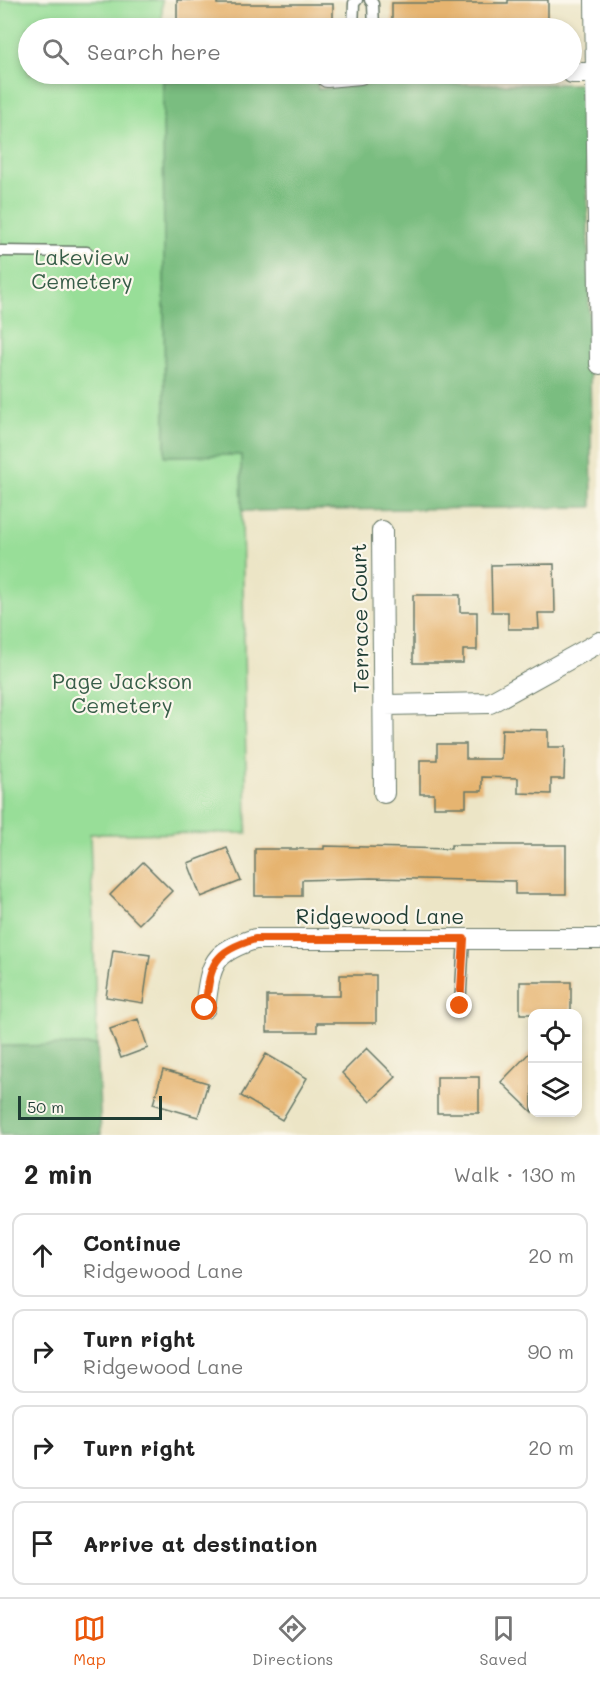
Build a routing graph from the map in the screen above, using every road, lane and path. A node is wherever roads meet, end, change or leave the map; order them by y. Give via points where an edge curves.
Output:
1 (357, 0) edge
2 (370, 0) edge
3 (595, 0) edge
4 (353, 18) edge
5 (374, 18) edge
6 (582, 73) edge
7 (598, 73) edge
8 (0, 252) edge
9 (87, 252) dead end
10 (600, 364) edge
11 (382, 531) dead end
12 (600, 642) edge
13 (385, 705) junction
14 (384, 793) dead end
15 (464, 939) junction
16 (600, 939) edge
17 (460, 1006) dead end
18 (205, 1008) dead end

1 - 4 lane
2 - 5 lane
3 - 7 street
6 - 7 street
7 - 10 street
8 - 9 lane
11 - 13 street, Terrace Court
12 - 13 street, Terrace Court via 490,703
13 - 14 street, Terrace Court
15 - 16 street, Ridgewood Lane
15 - 17 lane
15 - 18 street, Ridgewood Lane via 255,939 229,947 219,957 209,976

